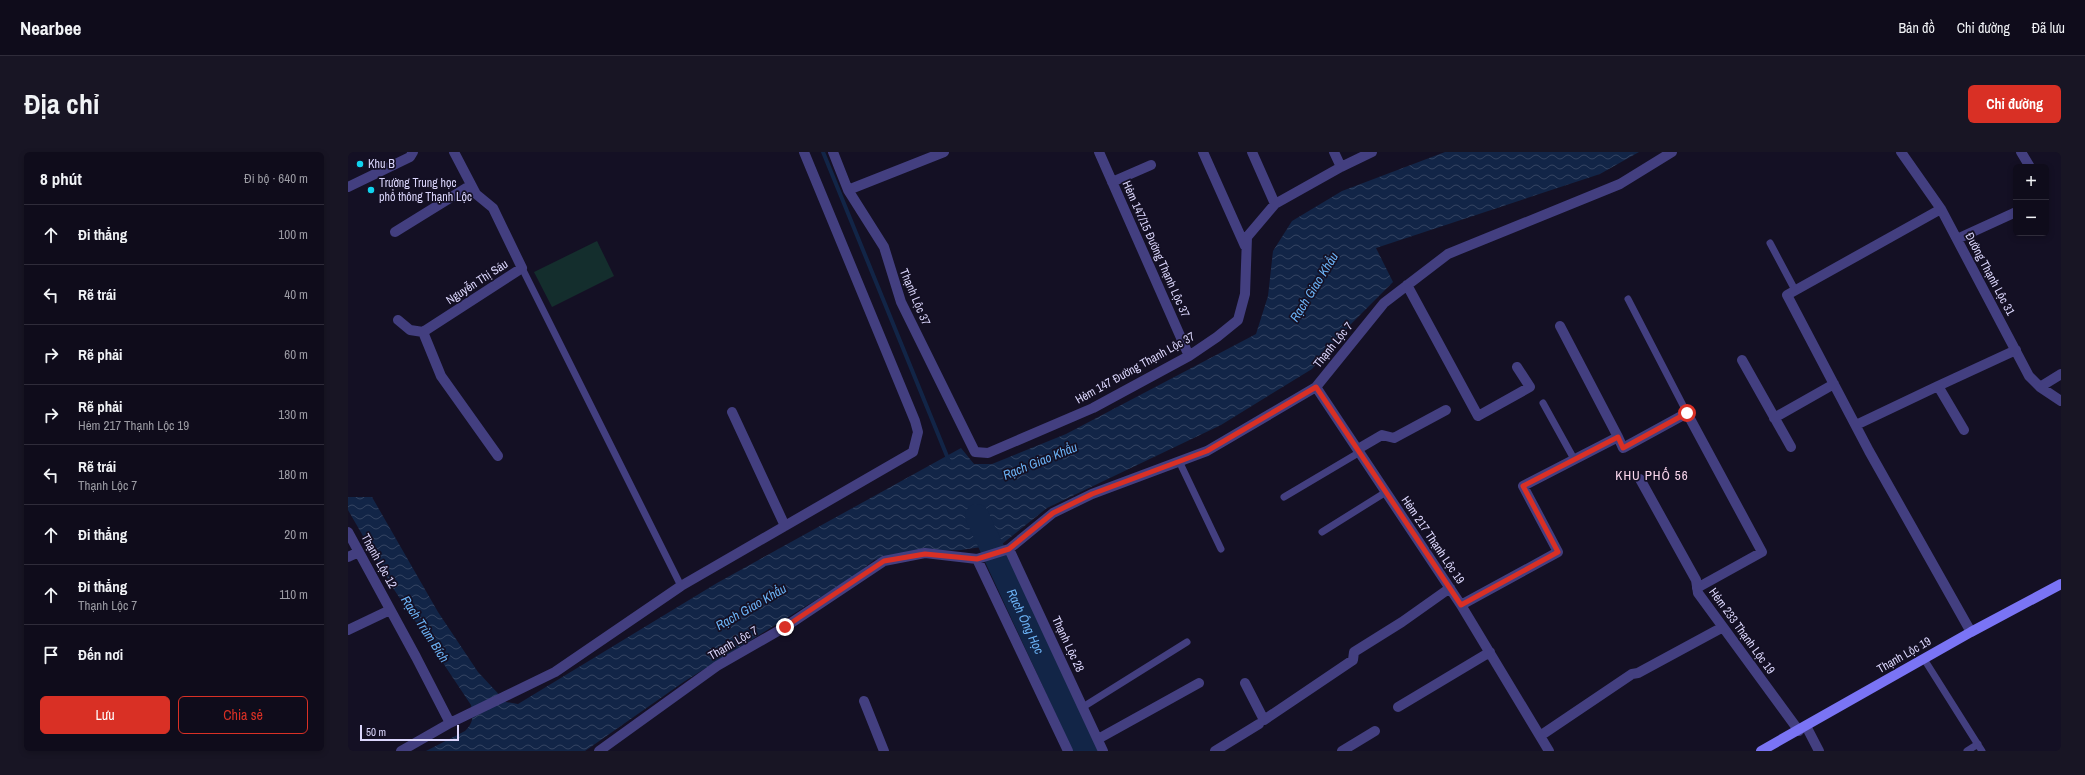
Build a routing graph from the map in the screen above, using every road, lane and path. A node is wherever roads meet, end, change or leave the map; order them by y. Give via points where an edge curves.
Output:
1 (413, 152) edge
2 (454, 152) edge
3 (804, 152) edge
4 (833, 152) edge
5 (944, 152) edge
6 (1099, 152) edge
7 (1203, 152) edge
8 (1252, 152) edge
9 (1334, 152) edge
10 (1672, 152) edge
11 (1901, 152) edge
12 (2021, 152) edge
13 (1369, 153) edge
14 (2028, 164) edge
15 (1151, 165) dead end
16 (1341, 167) junction
17 (1112, 182) junction
18 (471, 185) junction
19 (348, 187) edge
20 (848, 190) junction
21 (1275, 204) junction
22 (1941, 209) junction
23 (2013, 213) edge
24 (394, 232) dead end
25 (1957, 239) junction
26 (1770, 243) dead end
27 (1246, 248) junction
28 (522, 268) junction
29 (1407, 285) junction
30 (1795, 290) junction
31 (1628, 299) dead end
32 (398, 320) dead end
33 (1560, 326) dead end
34 (423, 332) junction
35 (2016, 350) junction
36 (1188, 356) junction
37 (1742, 360) dead end
38 (1517, 367) dead end
39 (2061, 374) edge
40 (1834, 384) junction
41 (1938, 386) junction
42 (1316, 387) junction
43 (2040, 387) junction
44 (2061, 401) edge
45 (1543, 403) dead end
46 (1446, 410) dead end
47 (732, 412) dead end
48 (1687, 413) junction
49 (1774, 418) junction
50 (1856, 425) junction
51 (1964, 430) dead end
52 (1618, 437) junction
53 (1791, 447) dead end
54 (1360, 449) junction
55 (975, 452) joint
56 (498, 456) dead end
57 (1574, 459) junction
58 (1179, 461) junction
59 (1640, 479) dead end
60 (1386, 492) junction
61 (1284, 497) dead end
62 (785, 526) junction
63 (348, 532) edge
64 (1322, 532) dead end
65 (1009, 549) junction
66 (1221, 549) dead end
67 (359, 552) junction
68 (348, 557) edge
69 (977, 559) junction
70 (2061, 584) edge
71 (681, 586) junction
72 (1450, 588) junction
73 (1697, 588) junction
74 (1461, 605) junction
75 (390, 610) junction
76 (1723, 627) junction
77 (348, 630) edge
78 (1971, 632) junction
79 (1187, 642) dead end
80 (1490, 652) junction
81 (1924, 659) junction
82 (1245, 683) dead end
83 (1199, 684) dead end
84 (864, 701) dead end
85 (1398, 706) dead end
86 (1083, 707) junction
87 (450, 724) junction
88 (1259, 724) dead end
89 (1802, 728) junction
90 (1375, 731) dead end
91 (1540, 736) junction
92 (1098, 739) junction
93 (1978, 744) junction
94 (401, 751) edge
95 (599, 751) edge
96 (884, 751) edge
97 (1068, 751) edge
98 (1103, 751) edge
99 (1215, 751) edge
100 (1342, 751) edge
101 (1549, 751) edge
102 (1761, 751) edge
103 (1819, 751) edge
104 (1967, 751) edge
105 (1982, 751) edge

1 - 19 street via 410,157
2 - 18 street, Nguyễn Thị Sáu
3 - 62 street via 910,407 918,432 913,452
4 - 20 street, Thạnh Lộc 37
5 - 20 street
6 - 17 street, Hẻm 147/15 Đường Thạnh Lộc 37
7 - 27 street
8 - 21 street
9 - 16 street
10 - 29 street, Thạnh Lộc 7 via 1620,184 1448,254
11 - 22 street, Đường Thạnh Lộc 31
12 - 14 street
13 - 16 street, Hẻm 147 Đường Thạnh Lộc 37
15 - 17 street
16 - 21 street, Hẻm 147 Đường Thạnh Lộc 37
17 - 36 street, Hẻm 147/15 Đường Thạnh Lộc 37
18 - 24 street
18 - 28 street, Nguyễn Thị Sáu via 476,194 493,208
20 - 55 street, Thạnh Lộc 37 via 884,247 901,302
21 - 27 street, Hẻm 147 Đường Thạnh Lộc 37 via 1247,237
22 - 25 street, Đường Thạnh Lộc 31
22 - 30 street
23 - 25 street
25 - 35 street, Đường Thạnh Lộc 31
26 - 30 lane
27 - 36 street, Hẻm 147 Đường Thạnh Lộc 37 via 1245,294 1238,320
28 - 34 street, Nguyễn Thị Sáu
28 - 71 lane
29 - 38 street via 1478,416 1530,387
29 - 42 street, Thạnh Lộc 7 via 1384,303
30 - 40 street via 1787,295
31 - 48 lane
32 - 34 street via 410,330
33 - 52 street
34 - 56 street via 441,376
35 - 41 street
35 - 43 street, Đường Thạnh Lộc 31 via 2029,376
36 - 55 street, Hẻm 147 Đường Thạnh Lộc 37 via 1093,408 988,453
37 - 49 street
39 - 43 street
40 - 49 street
40 - 50 street
41 - 50 street
41 - 51 street
42 - 54 street, Hẻm 217 Thạnh Lộc 19
42 - 58 street, Thạnh Lộc 7 via 1207,451
43 - 44 street, Đường Thạnh Lộc 31
45 - 57 lane
46 - 54 street via 1394,438 1382,434
47 - 62 street
48 - 52 street via 1623,448
48 - 73 street via 1762,552
49 - 53 street
50 - 78 street
52 - 57 street
54 - 60 street, Hẻm 217 Thạnh Lộc 19
54 - 61 lane
57 - 74 street via 1523,486 1558,552
58 - 65 street, Thạnh Lộc 7 via 1092,494 1053,513
58 - 66 lane
59 - 73 street, Hẻm 233 Thạnh Lộc 19 via 1696,580
60 - 64 lane
60 - 72 street, Hẻm 217 Thạnh Lộc 19
62 - 71 street
63 - 67 street, Thạnh Lộc 12
65 - 69 street
65 - 86 street, Thạnh Lộc 28
67 - 68 street
67 - 75 street, Thạnh Lộc 12
69 - 95 street, Thạnh Lộc 7 via 925,554 884,561 785,627 717,666
69 - 97 street
70 - 78 street, Thạnh Lộc 19
71 - 87 street via 555,672
72 - 74 street, Hẻm 217 Thạnh Lộc 19
72 - 82 street via 1354,652 1353,660 1264,720
73 - 76 street, Hẻm 233 Thạnh Lộc 19
74 - 80 street, Hẻm 217 Thạnh Lộc 19
75 - 77 street
75 - 87 street, Thạnh Lộc 12
76 - 89 street, Hẻm 233 Thạnh Lộc 19
76 - 91 street via 1632,674
78 - 81 street, Thạnh Lộc 19
79 - 86 lane
80 - 85 street
80 - 91 street, Hẻm 217 Thạnh Lộc 19
81 - 89 street, Thạnh Lộc 19
81 - 93 lane
83 - 92 street
84 - 96 street
86 - 92 street, Thạnh Lộc 28
87 - 94 street
88 - 99 street
89 - 102 street, Thạnh Lộc 19
89 - 103 street, Hẻm 233 Thạnh Lộc 19
90 - 100 street
91 - 101 street, Hẻm 217 Thạnh Lộc 19
92 - 98 street, Thạnh Lộc 28
93 - 104 lane
93 - 105 lane

